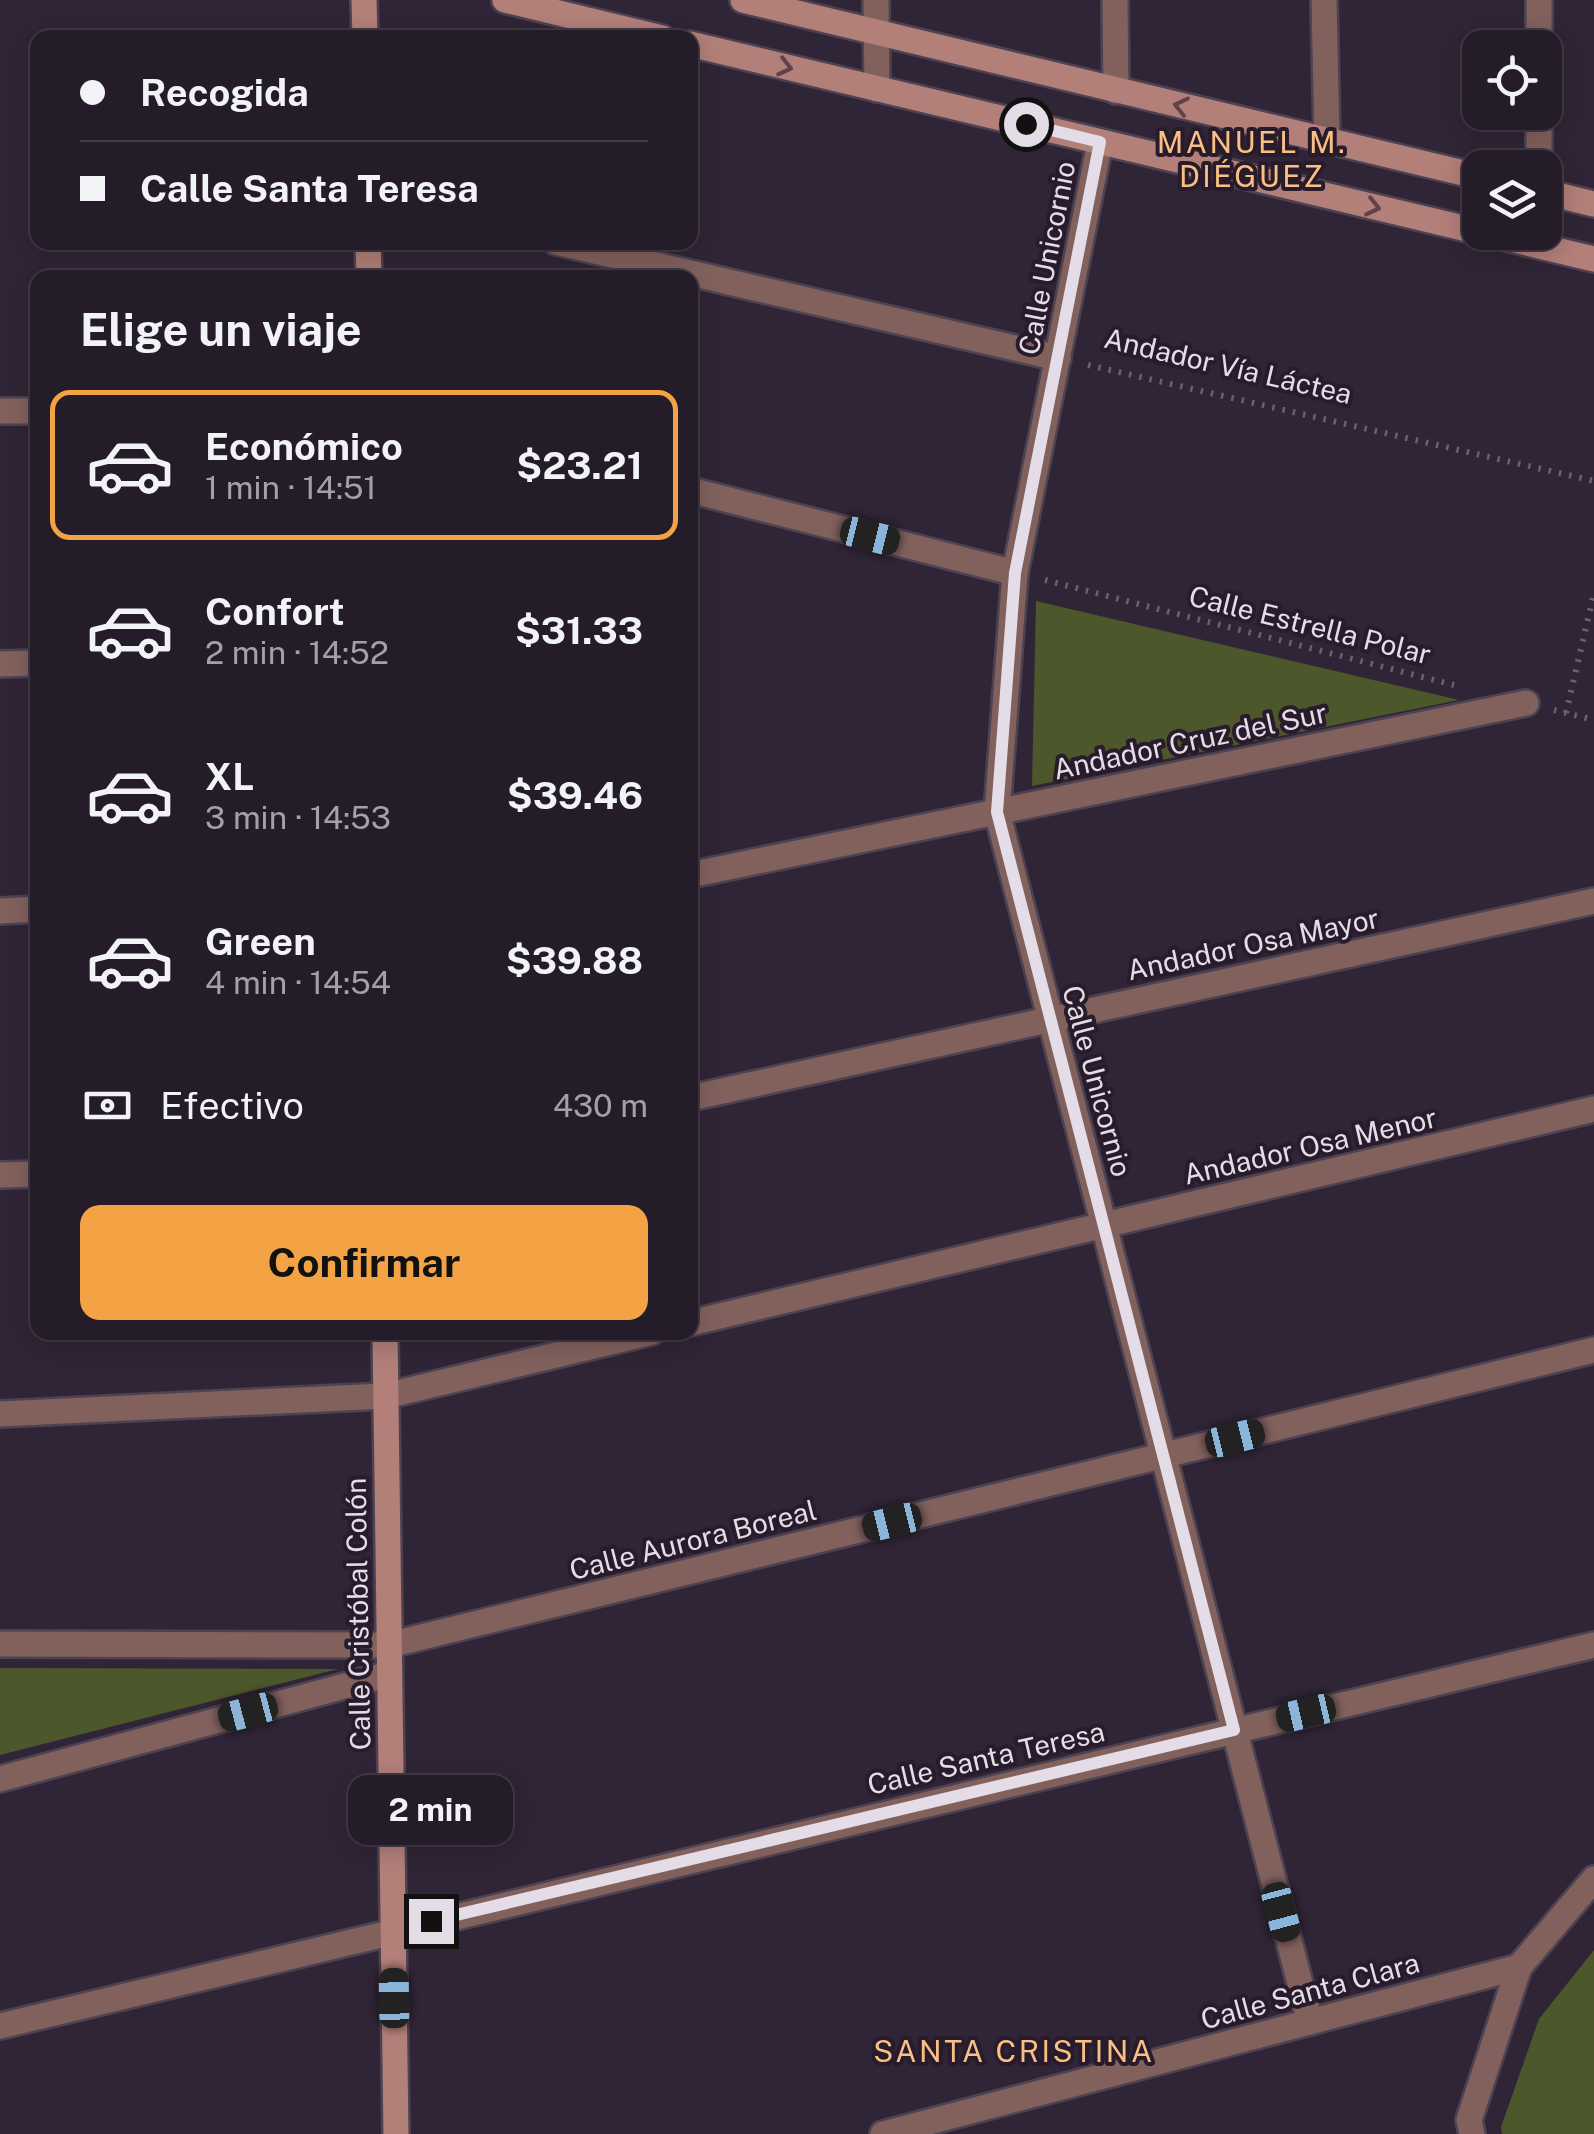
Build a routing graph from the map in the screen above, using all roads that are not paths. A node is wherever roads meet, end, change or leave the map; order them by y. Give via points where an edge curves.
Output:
1 (364, 0) edge
2 (504, 0) edge
3 (743, 0) edge
4 (876, 0) edge
5 (1115, 0) edge
6 (1324, 0) edge
7 (1539, 0) edge
8 (365, 30) edge
9 (629, 30) edge
10 (1539, 30) edge
11 (876, 32) junction
12 (698, 46) edge
13 (877, 88) junction
14 (1116, 90) junction
15 (1327, 139) junction
16 (1100, 142) junction
17 (1462, 172) edge
18 (1594, 190) edge
19 (1562, 191) edge
20 (1562, 196) edge
21 (1594, 204) edge
22 (1462, 228) edge
23 (1562, 248) edge
24 (591, 250) edge
25 (1594, 259) edge
26 (677, 270) edge
27 (698, 275) edge
28 (1058, 358) junction
29 (30, 411) edge
30 (0, 412) edge
31 (698, 492) edge
32 (1015, 573) junction
33 (30, 663) edge
34 (0, 664) edge
35 (1526, 703) road end
36 (997, 812) junction
37 (698, 872) edge
38 (1594, 901) edge
39 (30, 909) edge
40 (0, 910) edge
41 (1050, 1019) junction
42 (698, 1096) edge
43 (1594, 1109) edge
44 (30, 1174) edge
45 (0, 1175) edge
46 (1104, 1226) junction
47 (698, 1322) edge
48 (384, 1340) edge
49 (619, 1340) edge
50 (1594, 1350) edge
51 (385, 1396) junction
52 (0, 1414) edge
53 (1163, 1456) junction
54 (0, 1644) edge
55 (389, 1645) junction
56 (1594, 1645) edge
57 (390, 1674) junction
58 (1234, 1730) junction
59 (0, 1780) edge
60 (1594, 1879) edge
61 (393, 1930) junction
62 (1519, 1967) junction
63 (1310, 2022) junction
64 (0, 2026) edge
65 (396, 2134) edge
66 (884, 2134) edge
67 (1472, 2134) edge

1 - 8 street
2 - 9 street
3 - 11 street
4 - 11 street
5 - 14 street
6 - 15 street
7 - 10 street
11 - 13 street
11 - 14 street
12 -> 13 street
13 - 16 street
15 -> 14 street
15 - 17 street
16 -> 22 street
16 - 28 street, Calle Unicornio
18 - 19 street
20 - 21 street
23 - 25 street
24 - 26 street
27 - 28 street
28 - 32 street, Calle Unicornio
29 - 30 street
31 - 32 street
32 - 36 street, Calle Unicornio
33 - 34 street
35 - 36 street, Andador Cruz del Sur
36 - 37 street, Andador Cruz del Sur
36 - 41 street, Calle Unicornio
38 - 41 street, Andador Osa Mayor
39 - 40 street
41 - 42 street, Andador Osa Mayor
41 - 46 street, Calle Unicornio
43 - 46 street, Andador Osa Menor
44 - 45 street
46 - 47 street, Andador Osa Menor
46 - 53 street, Calle Unicornio
48 - 51 street, Calle Cristóbal Colón
49 - 51 street
50 - 53 street, Calle Aurora Boreal
51 - 52 street
51 - 55 street, Calle Cristóbal Colón
53 - 55 street, Calle Aurora Boreal
53 - 58 street, Calle Unicornio
54 - 55 street, Calle Aurora Boreal
55 - 57 street, Calle Cristóbal Colón
56 - 58 street, Calle Santa Teresa
57 - 59 street
57 - 61 street, Calle Cristóbal Colón
58 - 61 street, Calle Santa Teresa
58 - 63 street, Calle Unicornio
60 - 62 street
61 - 64 street, Calle Santa Teresa
61 - 65 street, Calle Cristóbal Colón
62 - 63 street, Calle Santa Clara
62 - 67 street via 1469,2120
63 - 66 street, Calle Santa Clara

